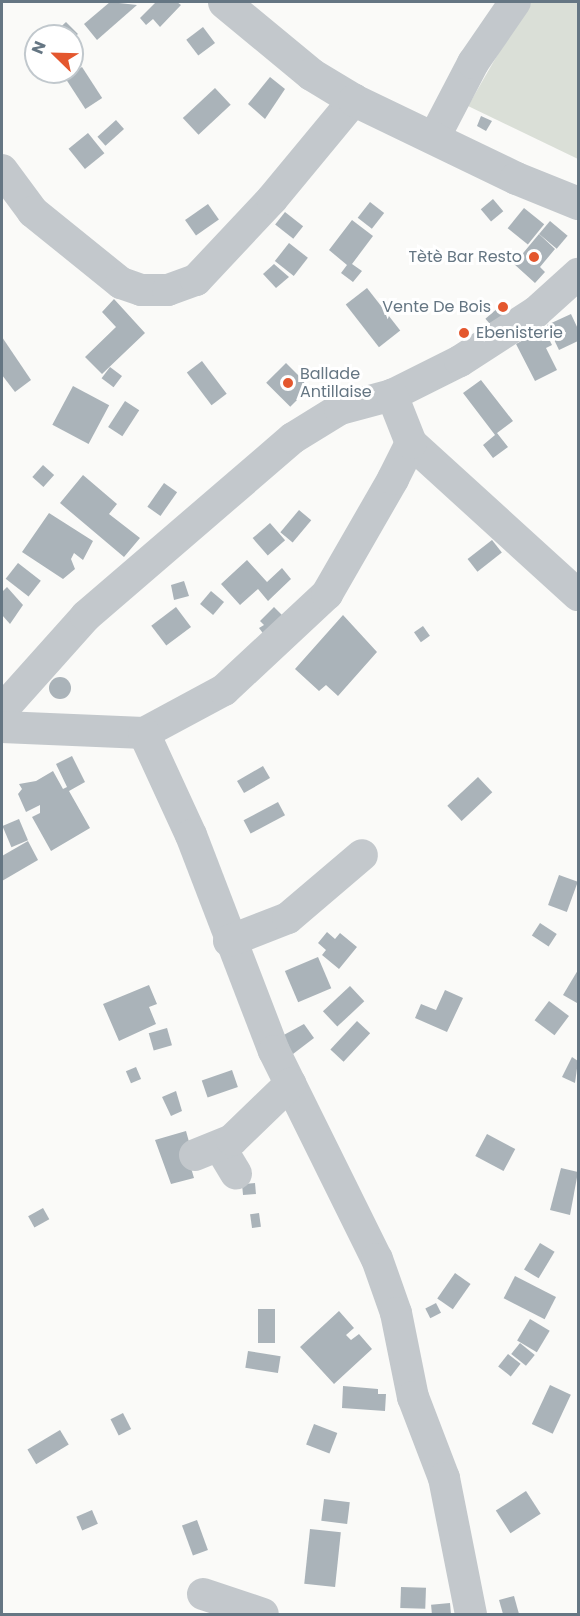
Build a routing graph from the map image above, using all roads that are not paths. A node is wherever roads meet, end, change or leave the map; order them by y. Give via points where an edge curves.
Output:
1 (515, 2) edge
2 (230, 3) edge
3 (354, 100) junction
4 (434, 138) junction
5 (2, 170) edge
6 (579, 203) edge
7 (579, 273) edge
8 (392, 395) junction
9 (411, 443) junction
10 (579, 595) edge
11 (2, 710) edge
12 (2, 727) edge
13 (144, 733) junction
14 (362, 855) dead end
15 (228, 941) junction
16 (290, 1084) junction
17 (236, 1174) dead end
18 (202, 1594) dead end
19 (263, 1614) edge
20 (471, 1614) edge

1 - 4 street via 473,63
2 - 3 street via 311,74
3 - 4 street
3 - 5 street via 272,199 196,280 168,290 141,290 121,283 33,212
4 - 6 street
7 - 8 street via 536,312 460,362
8 - 9 street
8 - 11 street via 340,409 293,438 86,616
9 - 10 street
9 - 13 street via 327,594 224,690
12 - 13 street
13 - 15 street via 190,835
14 - 15 street via 288,918
15 - 16 street
16 - 17 street via 208,1151
16 - 20 street via 357,1216 396,1313 413,1397 444,1478
18 - 19 street

